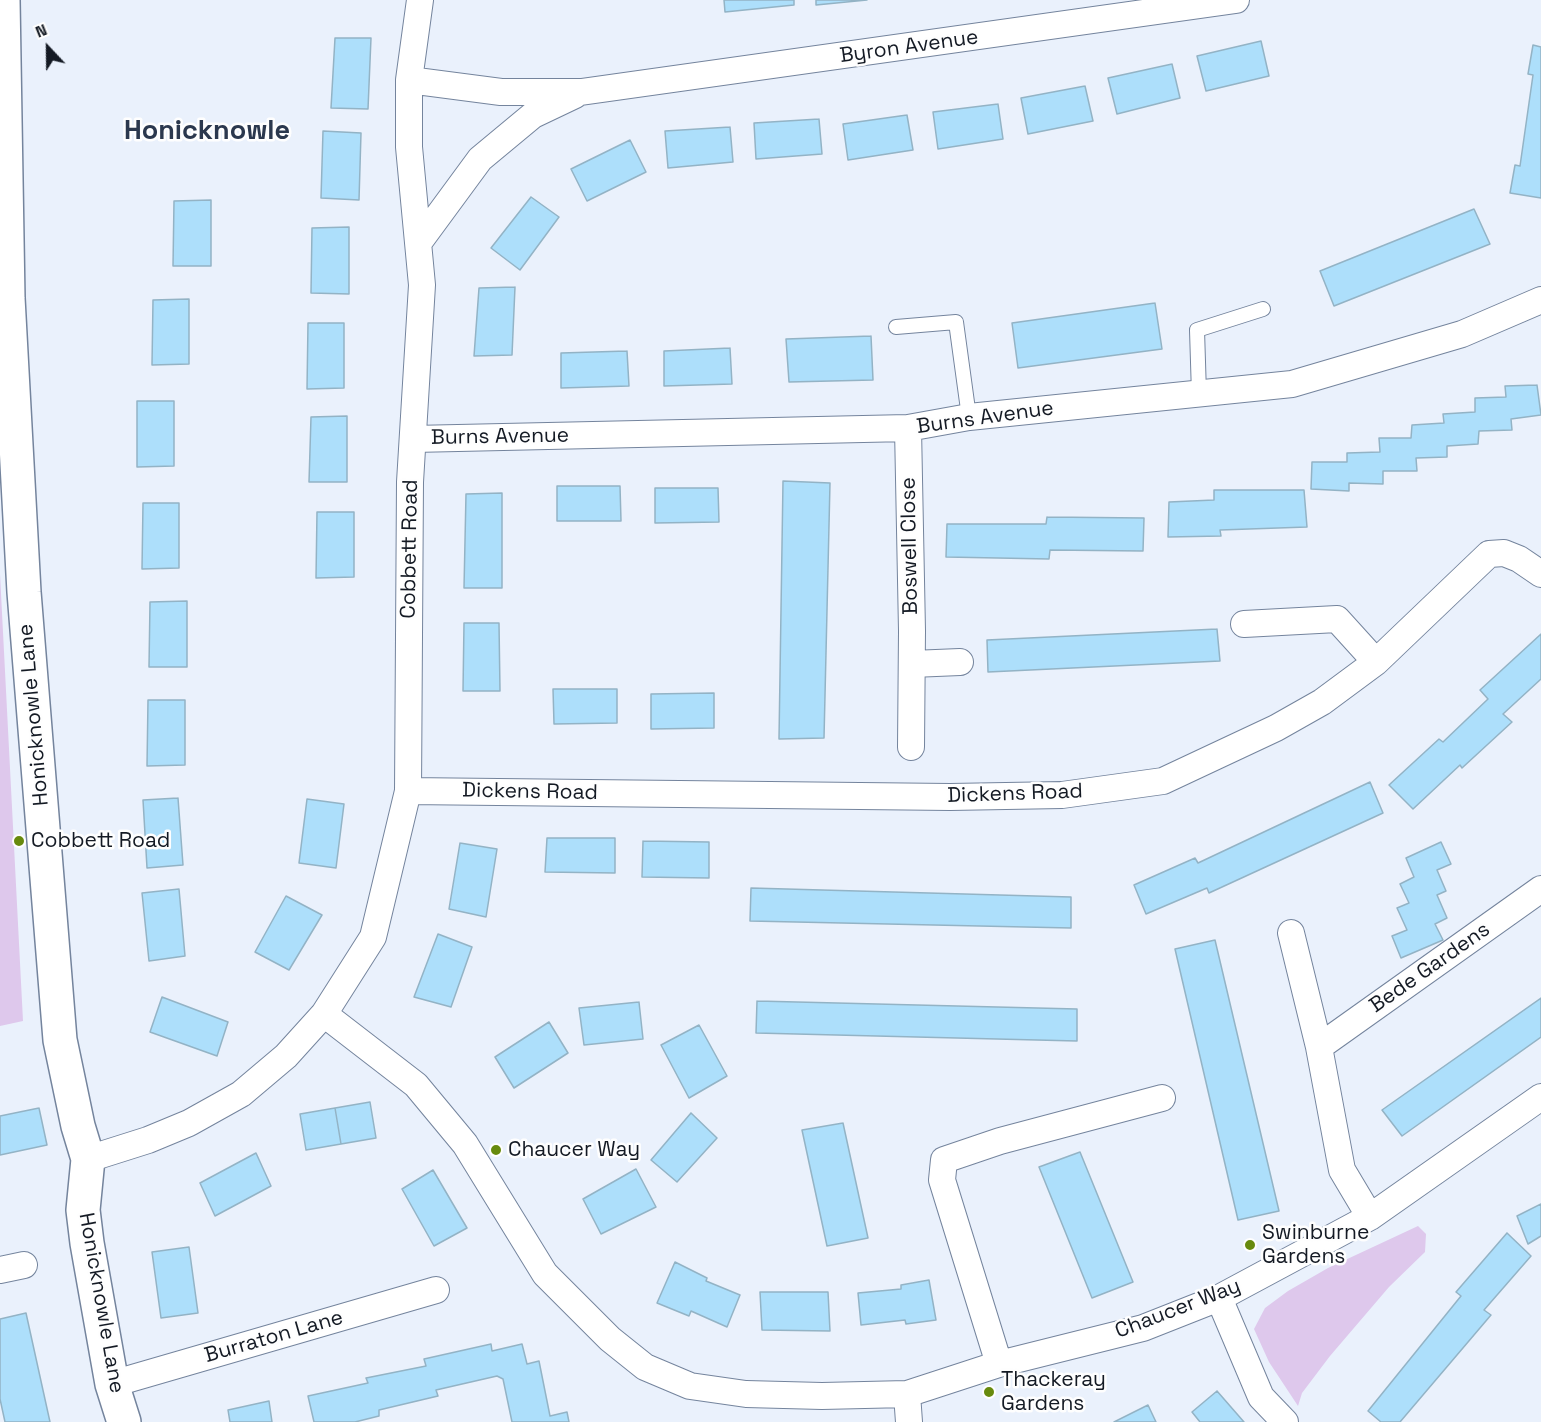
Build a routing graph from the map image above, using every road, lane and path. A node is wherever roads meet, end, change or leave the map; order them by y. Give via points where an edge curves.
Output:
1 (420, 0) edge
2 (1236, 0) edge
3 (2, 12) edge
4 (409, 80) junction
5 (581, 92) junction
6 (419, 242) junction
7 (1541, 300) edge
8 (1263, 309) dead end
9 (896, 327) dead end
10 (1200, 394) junction
11 (969, 417) junction
12 (908, 429) junction
13 (413, 439) junction
14 (1541, 574) edge
15 (1244, 624) dead end
16 (960, 662) dead end
17 (1376, 662) junction
18 (912, 664) junction
19 (911, 747) dead end
20 (408, 791) junction
21 (1541, 889) edge
22 (1291, 933) dead end
23 (324, 1014) junction
24 (1319, 1047) junction
25 (1541, 1097) edge
26 (1162, 1098) dead end
27 (88, 1160) junction
28 (1370, 1217) junction
29 (436, 1290) dead end
30 (1219, 1298) junction
31 (999, 1364) junction
32 (112, 1384) junction
33 (907, 1394) junction
34 (124, 1422) edge
35 (909, 1422) edge
36 (1285, 1422) edge

1 - 4 street, Cobbett Road
2 - 5 street, Byron Avenue
3 - 27 street, Honicknowle Lane via 8,298 24,592 60,1040
4 - 5 street, Byron Avenue via 501,92
4 - 6 street, Cobbett Road via 409,147
5 - 6 street, Byron Avenue via 533,115 480,159
6 - 13 street, Cobbett Road via 422,285
7 - 10 street, Burns Avenue via 1462,334 1292,384
8 - 10 lane via 1197,330
9 - 11 lane via 956,322
10 - 11 street, Burns Avenue
11 - 12 street, Burns Avenue
12 - 13 street, Burns Avenue
12 - 18 street, Boswell Close
13 - 20 street, Cobbett Road
14 - 17 street, Dickens Road via 1504,553 1489,554
15 - 17 street via 1337,619
16 - 18 street
17 - 20 street, Dickens Road via 1276,728 1163,781 1062,795
18 - 19 street, Boswell Close
20 - 23 street, Cobbett Road via 373,937
21 - 24 street, Bede Gardens
22 - 24 street
23 - 27 street, Cobbett Road via 286,1056 230,1101 158,1136
23 - 33 street, Chaucer Way via 416,1085 465,1144 545,1274 610,1339 645,1367 690,1386 746,1394
24 - 28 street via 1342,1170
25 - 28 street, Chaucer Way
26 - 31 street via 944,1160 942,1180
27 - 32 street, Honicknowle Lane via 83,1210
28 - 30 street, Chaucer Way
29 - 32 street, Burraton Lane
30 - 31 street, Chaucer Way via 1143,1328
30 - 36 street via 1262,1397
31 - 33 street, Chaucer Way
32 - 34 street, Honicknowle Lane
33 - 35 street

